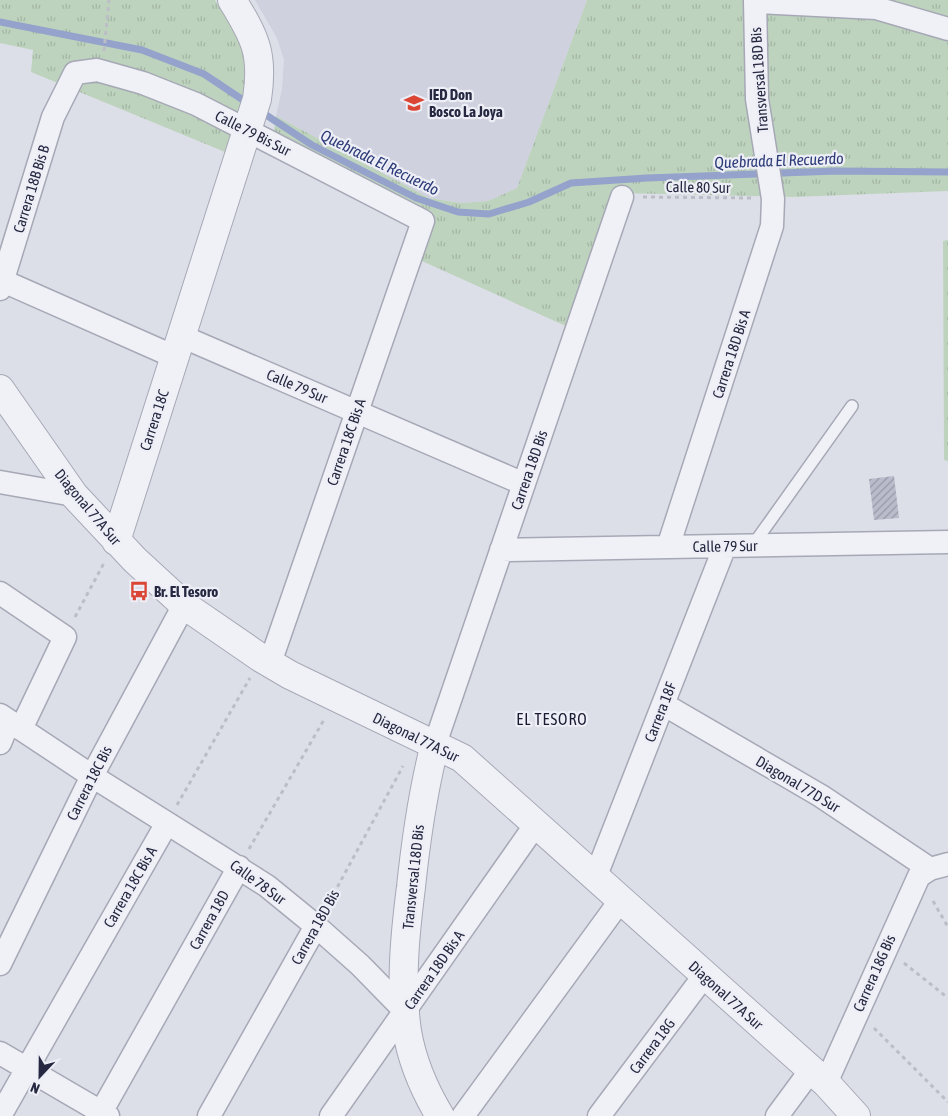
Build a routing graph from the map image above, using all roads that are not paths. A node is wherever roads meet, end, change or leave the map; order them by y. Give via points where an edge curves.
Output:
1 (232, 0) edge
2 (755, 1) edge
3 (948, 29) edge
4 (75, 73) joint
5 (252, 115) junction
6 (765, 159) joint
7 (622, 197) road end
8 (423, 221) joint
9 (1, 285) edge
10 (178, 347) junction
11 (0, 389) edge
12 (852, 406) dead end
13 (357, 412) junction
14 (0, 482) edge
15 (524, 484) junction
16 (74, 495) junction
17 (116, 540) junction
18 (948, 542) edge
19 (753, 545) junction
20 (725, 546) junction
21 (668, 547) junction
22 (501, 550) junction
23 (0, 593) edge
24 (184, 605) junction
25 (265, 660) junction
26 (663, 704) junction
27 (10, 722) edge
28 (427, 740) junction
29 (0, 743) edge
30 (92, 776) junction
31 (167, 823) junction
32 (536, 824) junction
33 (939, 866) edge
34 (239, 867) junction
35 (595, 878) junction
36 (620, 901) junction
37 (316, 926) junction
38 (0, 964) edge
39 (704, 976) junction
40 (405, 1011) junction
41 (0, 1052) edge
42 (26, 1068) junction
43 (818, 1076) junction
44 (103, 1115) edge
45 (0, 1116) edge
46 (208, 1116) edge
47 (331, 1116) edge
48 (440, 1116) edge
49 (463, 1116) edge
50 (599, 1116) edge
51 (777, 1116) edge
52 (856, 1116) edge

1 - 5 street, Carrera 18C via 257,45 260,80
2 - 3 street via 876,8
2 - 6 street, Transversal 18D Bis via 757,99
4 - 5 street, Calle 79 Bis Sur via 97,70 143,83 196,104
4 - 9 street, Carrera 18B Bis B via 53,117
5 - 8 street, Calle 79 Bis Sur
5 - 10 street, Carrera 18C
6 - 21 street, Carrera 18D Bis A via 772,193 772,226 767,247
7 - 15 street, Carrera 18D Bis
8 - 13 street, Carrera 18C Bis A
9 - 10 street, Calle 79 Sur
10 - 13 street, Calle 79 Sur
10 - 17 street, Carrera 18C
11 - 16 street, Diagonal 77A Sur
12 - 19 lane
13 - 15 street, Calle 79 Sur
13 - 25 street, Carrera 18C Bis A
14 - 16 street
15 - 22 street, Carrera 18D Bis
16 - 17 street, Diagonal 77A Sur
17 - 24 street, Diagonal 77A Sur
18 - 19 street, Calle 79 Sur
19 - 20 street, Calle 79 Sur
20 - 21 street, Calle 79 Sur
20 - 26 street, Carrera 18F
21 - 22 street, Calle 79 Sur
22 - 28 street, Carrera 18D Bis
23 - 27 street via 65,637
24 - 25 street, Diagonal 77A Sur
24 - 30 street, Carrera 18C Bis
25 - 28 street, Diagonal 77A Sur via 336,698
26 - 33 street, Diagonal 77D Sur
26 - 35 street, Carrera 18F
27 - 29 street
27 - 30 street, Calle 78 Sur
28 - 32 street, Diagonal 77A Sur via 475,768
28 - 40 street, Transversal 18D Bis via 412,876 404,975
30 - 31 street, Calle 78 Sur
30 - 38 street, Carrera 18C Bis
31 - 34 street, Calle 78 Sur
31 - 42 street, Carrera 18C Bis A
32 - 35 street, Diagonal 77A Sur
32 - 40 street, Carrera 18D Bis A
33 - 43 street, Carrera 18G Bis via 919,876 858,1011
34 - 37 street, Calle 78 Sur
34 - 44 street, Carrera 18D
35 - 36 street, Diagonal 77A Sur
36 - 39 street, Diagonal 77A Sur
36 - 49 street
37 - 40 street, Calle 78 Sur
37 - 46 street, Carrera 18D Bis
39 - 43 street, Diagonal 77A Sur
39 - 50 street, Carrera 18G
40 - 47 street, Carrera 18D Bis A
40 - 48 street via 412,1055
41 - 42 street
42 - 44 street
42 - 45 street, Carrera 18C Bis A
43 - 51 street, Carrera 18G Bis
43 - 52 street, Diagonal 77A Sur

